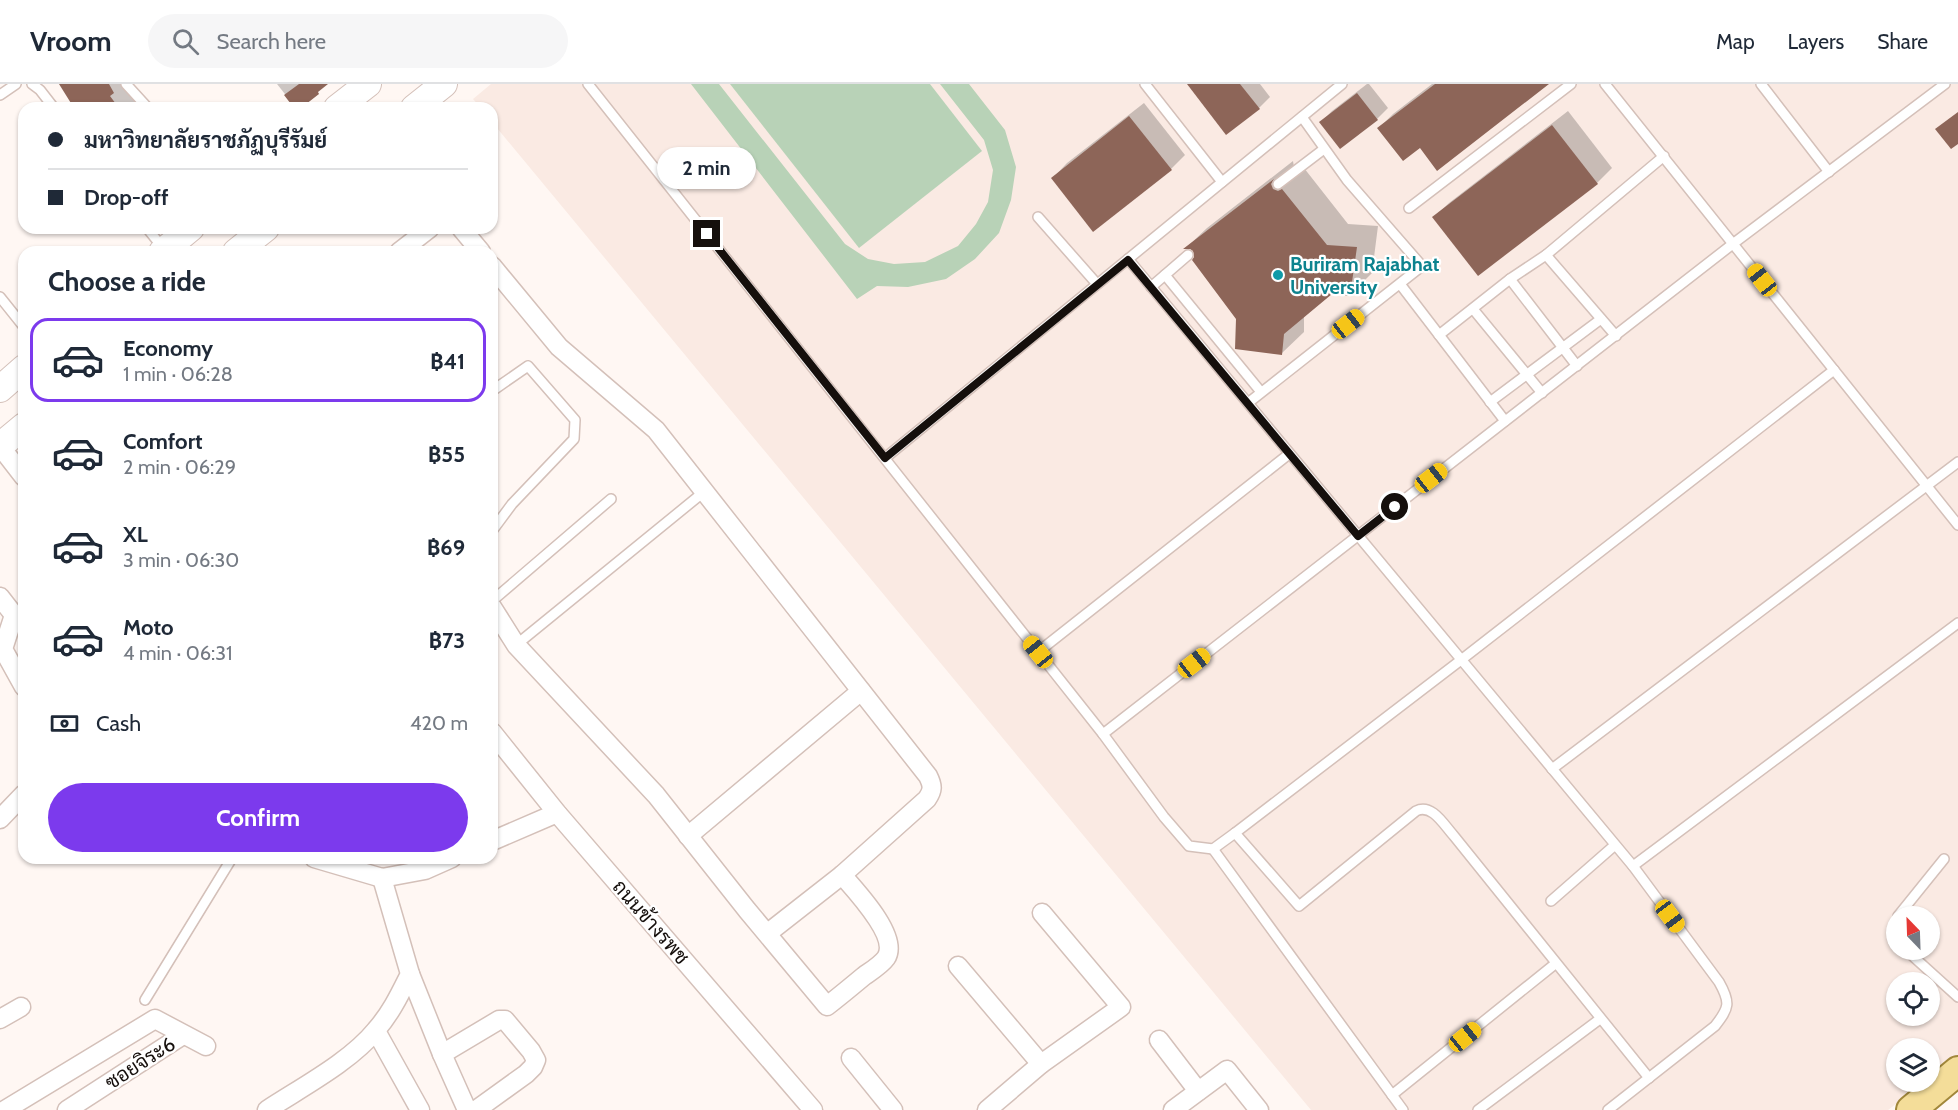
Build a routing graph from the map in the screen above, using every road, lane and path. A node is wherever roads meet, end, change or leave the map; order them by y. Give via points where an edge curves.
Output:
1 (16, 84) edge
2 (32, 84) edge
3 (126, 84) edge
4 (444, 84) edge
5 (588, 84) edge
6 (1145, 84) edge
7 (1342, 84) edge
8 (1554, 84) edge
9 (1571, 84) edge
10 (1605, 84) edge
11 (1761, 84) edge
12 (1945, 84) edge
13 (361, 86) edge
14 (1560, 94) junction
15 (0, 95) edge
16 (49, 102) edge
17 (142, 102) edge
18 (344, 102) edge
19 (422, 102) edge
20 (1302, 117) junction
21 (1324, 149) junction
22 (1664, 156) junction
23 (1829, 172) junction
24 (1222, 182) junction
25 (1278, 184) dead end
26 (1409, 208) dead end
27 (1038, 217) dead end
28 (184, 234) edge
29 (258, 234) edge
30 (422, 234) edge
31 (466, 234) edge
32 (1734, 243) junction
33 (169, 246) edge
34 (244, 246) edge
35 (407, 246) edge
36 (476, 246) edge
37 (1188, 255) dead end
38 (1546, 255) junction
39 (1128, 260) junction
40 (498, 273) edge
41 (1165, 275) junction
42 (1510, 279) junction
43 (1097, 284) junction
44 (1400, 284) junction
45 (1151, 287) junction
46 (0, 297) edge
47 (1473, 309) junction
48 (1601, 319) junction
49 (18, 320) edge
50 (1439, 335) junction
51 (1616, 336) junction
52 (1563, 348) junction
53 (1577, 366) junction
54 (1834, 370) junction
55 (18, 373) edge
56 (1526, 375) junction
57 (498, 387) edge
58 (0, 389) edge
59 (1261, 392) junction
60 (1542, 393) junction
61 (1490, 402) junction
62 (1248, 403) junction
63 (1505, 422) junction
64 (18, 431) edge
65 (0, 446) edge
66 (1289, 454) junction
67 (885, 458) junction
68 (1958, 462) edge
69 (18, 469) edge
70 (1926, 485) junction
71 (705, 491) junction
72 (611, 499) dead end
73 (498, 523) edge
74 (1958, 525) edge
75 (1358, 536) junction
76 (498, 596) edge
77 (0, 597) edge
78 (498, 616) edge
79 (1958, 622) edge
80 (516, 645) junction
81 (1038, 652) junction
82 (1461, 660) junction
83 (18, 676) edge
84 (861, 691) junction
85 (1103, 734) junction
86 (498, 739) edge
87 (1552, 769) junction
88 (18, 800) edge
89 (557, 813) junction
90 (0, 819) edge
91 (1235, 833) junction
92 (688, 836) junction
93 (498, 838) edge
94 (1615, 845) junction
95 (1213, 849) junction
96 (1944, 859) dead end
97 (228, 864) edge
98 (333, 864) edge
99 (438, 864) edge
100 (1633, 866) junction
101 (842, 875) junction
102 (382, 879) junction
103 (1551, 901) dead end
104 (1906, 906) edge
105 (1042, 913) dead end
106 (768, 933) junction
107 (1917, 960) edge
108 (1555, 964) junction
109 (958, 966) dead end
110 (410, 974) junction
111 (1958, 997) edge
112 (145, 1000) dead end
113 (21, 1007) dead end
114 (0, 1019) edge
115 (1600, 1019) junction
116 (376, 1031) junction
117 (183, 1035) junction
118 (1159, 1040) dead end
119 (206, 1046) dead end
120 (441, 1054) junction
121 (851, 1058) dead end
122 (1041, 1064) junction
123 (1958, 1071) edge
124 (1649, 1078) junction
125 (1198, 1091) junction
126 (1392, 1095) junction
127 (5, 1110) edge
128 (67, 1110) edge
129 (267, 1110) edge
130 (420, 1110) edge
131 (467, 1110) edge
132 (476, 1110) edge
133 (813, 1110) edge
134 (893, 1110) edge
135 (987, 1110) edge
136 (1173, 1110) edge
137 (1259, 1110) edge
138 (1403, 1110) edge
139 (1478, 1110) edge
140 (1608, 1110) edge
141 (1911, 1110) edge

1 - 15 lane
2 - 16 lane
3 - 17 lane
4 - 19 main road
5 - 67 lane
6 - 24 lane
7 - 20 lane
8 - 14 lane
9 - 14 lane
10 - 22 lane
11 - 23 lane
12 - 23 lane
13 - 18 main road
14 - 26 lane
20 - 21 lane
20 - 24 lane
21 - 25 lane
21 - 44 lane via 1422,266
22 - 32 lane
22 - 38 lane
23 - 32 lane
24 - 39 lane
27 - 43 lane
28 - 33 main road
29 - 34 main road
30 - 35 street
31 - 36 street
32 - 51 lane
32 - 54 lane
37 - 41 lane
38 - 42 lane
38 - 48 lane
39 - 43 lane
39 - 45 lane
40 - 71 street via 559,347 656,430
41 - 45 lane
41 - 59 lane
42 - 47 lane
42 - 52 lane
43 - 67 lane
44 - 50 lane
44 - 59 lane
45 - 62 lane
46 - 49 lane
47 - 50 lane
47 - 56 lane
48 - 51 lane
48 - 52 lane
50 - 61 lane
51 - 53 lane
52 - 53 lane
52 - 56 lane
53 - 60 lane
54 - 70 lane
54 - 82 lane
55 - 58 main road
56 - 60 lane
56 - 61 lane
57 - 73 lane via 528,366 574,420 574,440
59 - 62 lane
60 - 63 lane
61 - 63 lane
62 - 66 lane
63 - 75 lane
64 - 65 main road
65 - 69 street
66 - 75 lane
66 - 81 lane
67 - 81 lane
68 - 70 lane
70 - 74 lane
70 - 87 lane
71 - 80 lane
71 - 84 street
72 - 76 lane
75 - 82 lane
75 - 85 lane
77 - 83 street via 14,615 3,649
78 - 80 street
79 - 100 lane
80 - 92 street via 656,795
81 - 85 lane
82 - 87 lane
82 - 91 lane
84 - 92 street
84 - 101 street via 933,785 927,799
85 - 95 lane via 1189,846
86 - 89 street, ถนนข้างรพช
87 - 94 lane
88 - 90 street
89 - 93 street
89 - 133 street, ถนนข้างรพช
91 - 95 lane
91 - 108 lane via 1299,906 1416,811 1429,809
92 - 106 street
94 - 100 lane
94 - 103 lane
95 - 126 lane
96 - 104 lane
97 - 112 lane
98 - 102 street
99 - 102 street
100 - 124 lane via 1728,997 1726,1011 1715,1026
101 - 106 street
101 - 106 street via 876,917 889,950 886,958 827,1006
102 - 110 street
105 - 122 street via 1121,1007
107 - 111 lane
108 - 115 lane
108 - 126 lane
109 - 122 street
110 - 116 street via 393,1009
110 - 120 street
113 - 114 street
115 - 124 lane
115 - 139 lane
116 - 129 street via 358,1050
116 - 130 street
117 - 119 street
117 - 127 street via 156,1019
117 - 128 street, ซอยจิระ6
118 - 125 street
120 - 131 street
120 - 132 street via 499,1020 506,1020 531,1051 536,1060 533,1067
121 - 134 street
122 - 135 street
123 - 141 main road
124 - 140 lane
125 - 136 street
125 - 137 street via 1227,1070
126 - 138 lane

